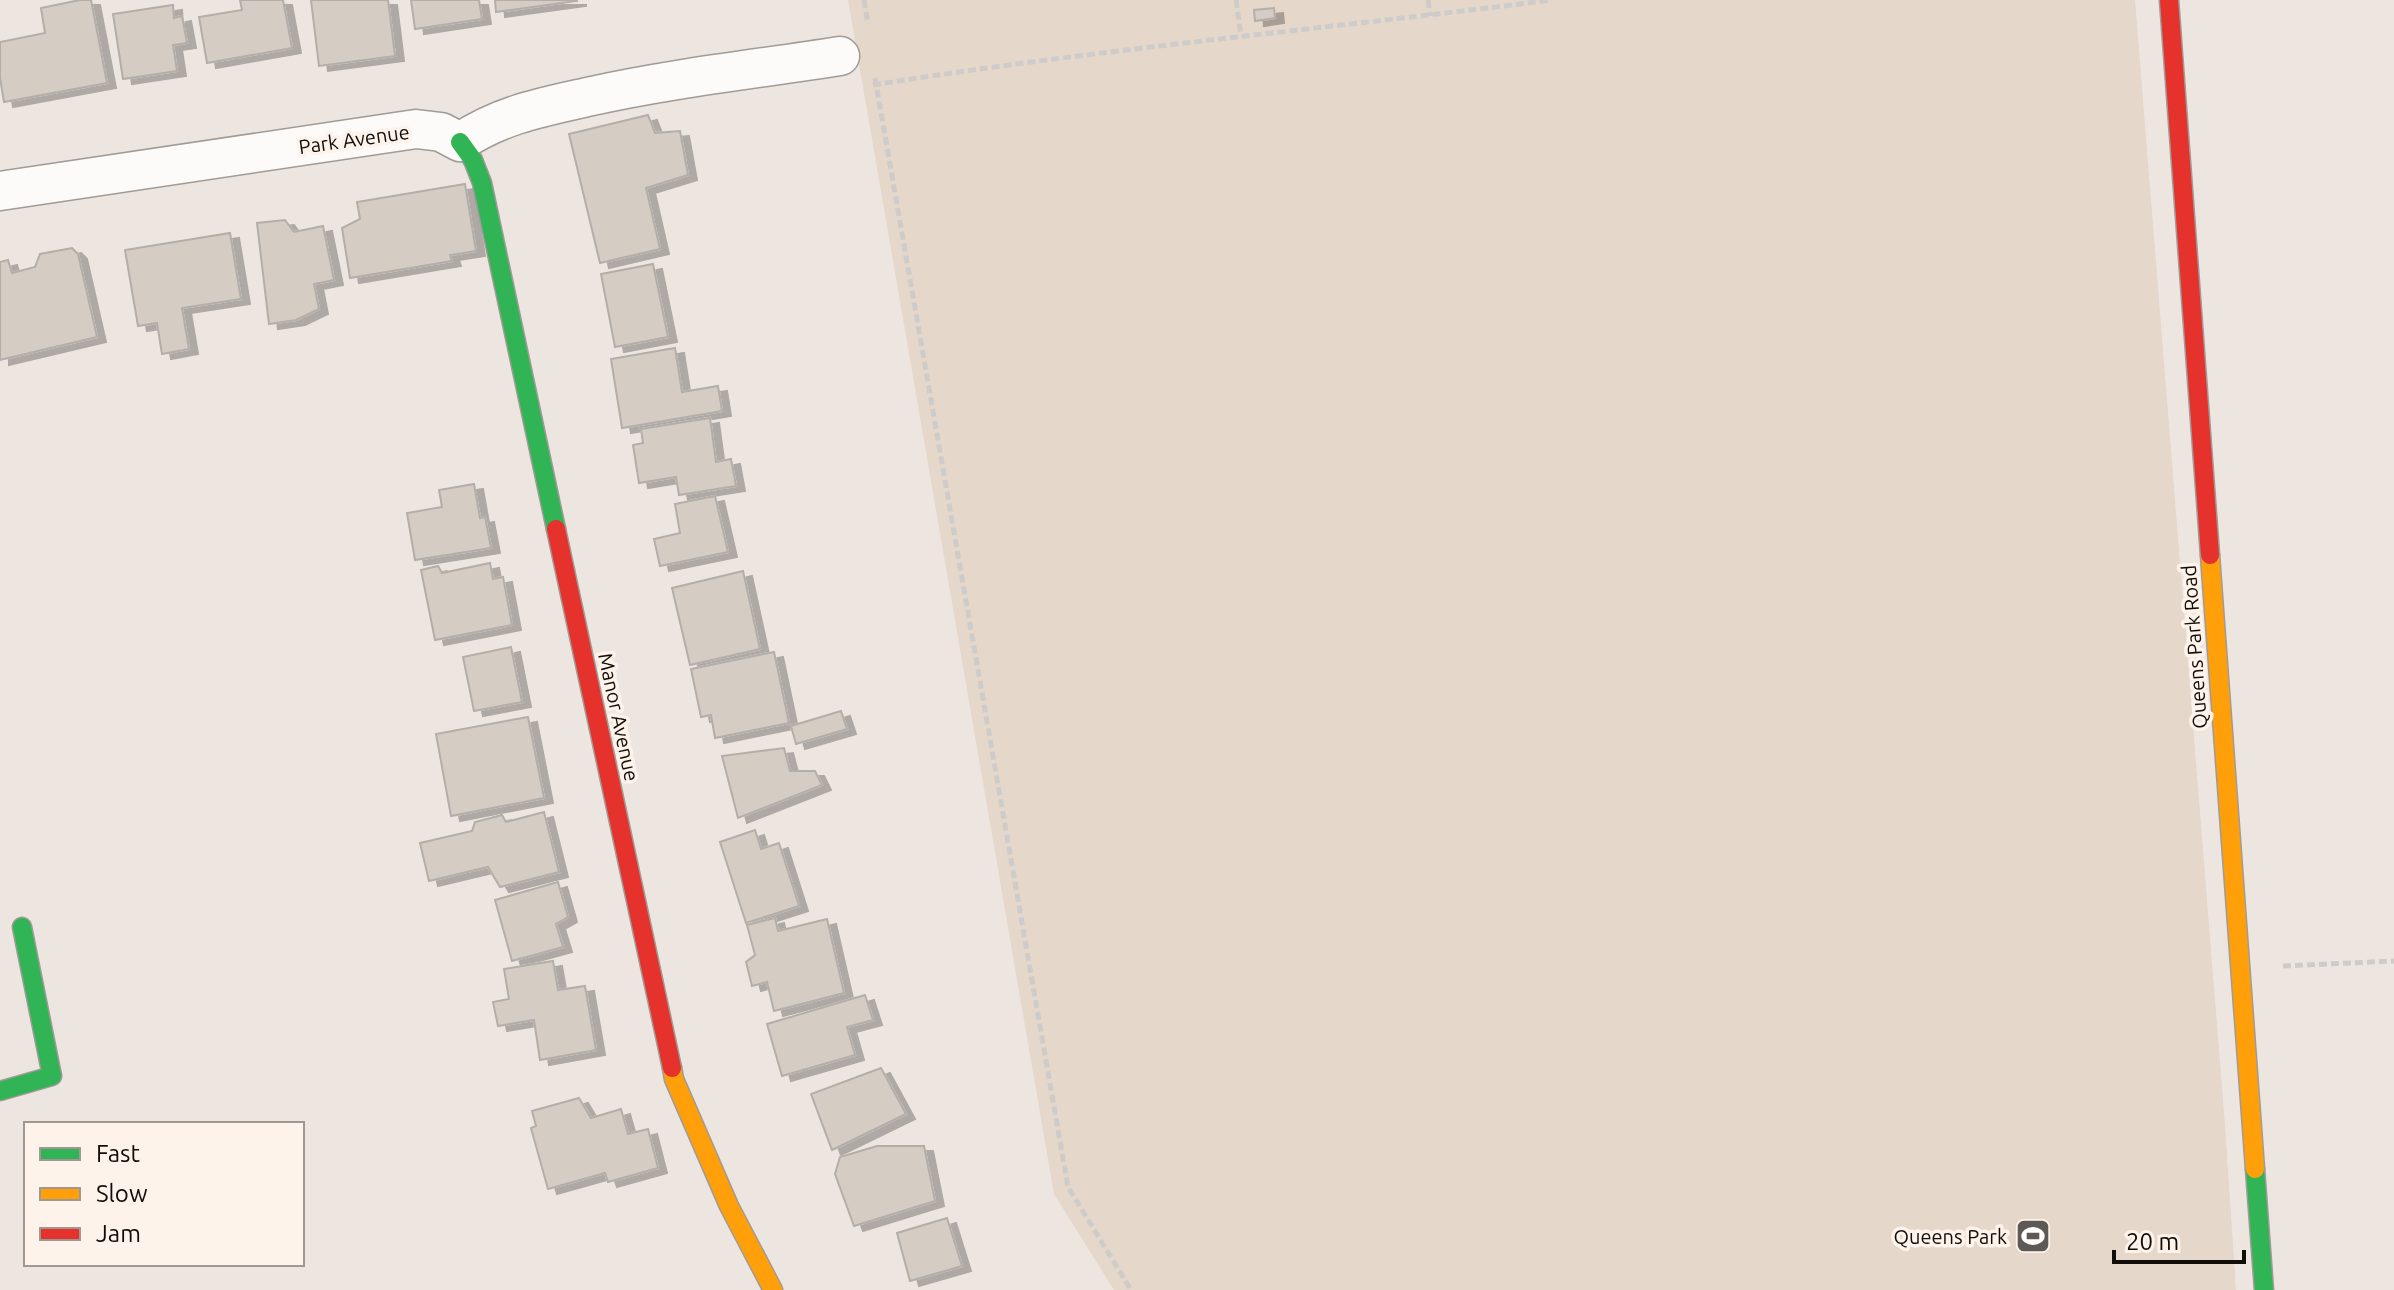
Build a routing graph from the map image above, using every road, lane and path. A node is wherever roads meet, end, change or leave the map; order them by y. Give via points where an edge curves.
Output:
1 (864, 0) edge
2 (1236, 0) edge
3 (1428, 0) edge
4 (1551, 0) edge
5 (2169, 0) edge
6 (1430, 16) junction
7 (868, 28) dead end
8 (1241, 36) junction
9 (857, 63) junction
10 (876, 84) junction
11 (460, 142) junction
12 (0, 191) edge
13 (22, 927) dead end
14 (2394, 961) edge
15 (2240, 969) junction
16 (0, 1091) edge
17 (773, 1290) edge
18 (1131, 1290) edge
19 (2264, 1290) edge

1 - 7 path
2 - 8 path
3 - 6 path
4 - 6 path
5 - 15 street, Queens Park Road
6 - 8 path
8 - 10 path
9 - 10 path
9 - 10 path via 846,90
9 - 11 street via 628,88 520,112
10 - 18 path via 1068,1187
11 - 12 street, Park Avenue via 441,132 416,129
11 - 17 street, Manor Avenue via 482,183 674,1079 729,1206
13 - 16 street via 52,1076
14 - 15 path
15 - 19 street, Queens Park Road

